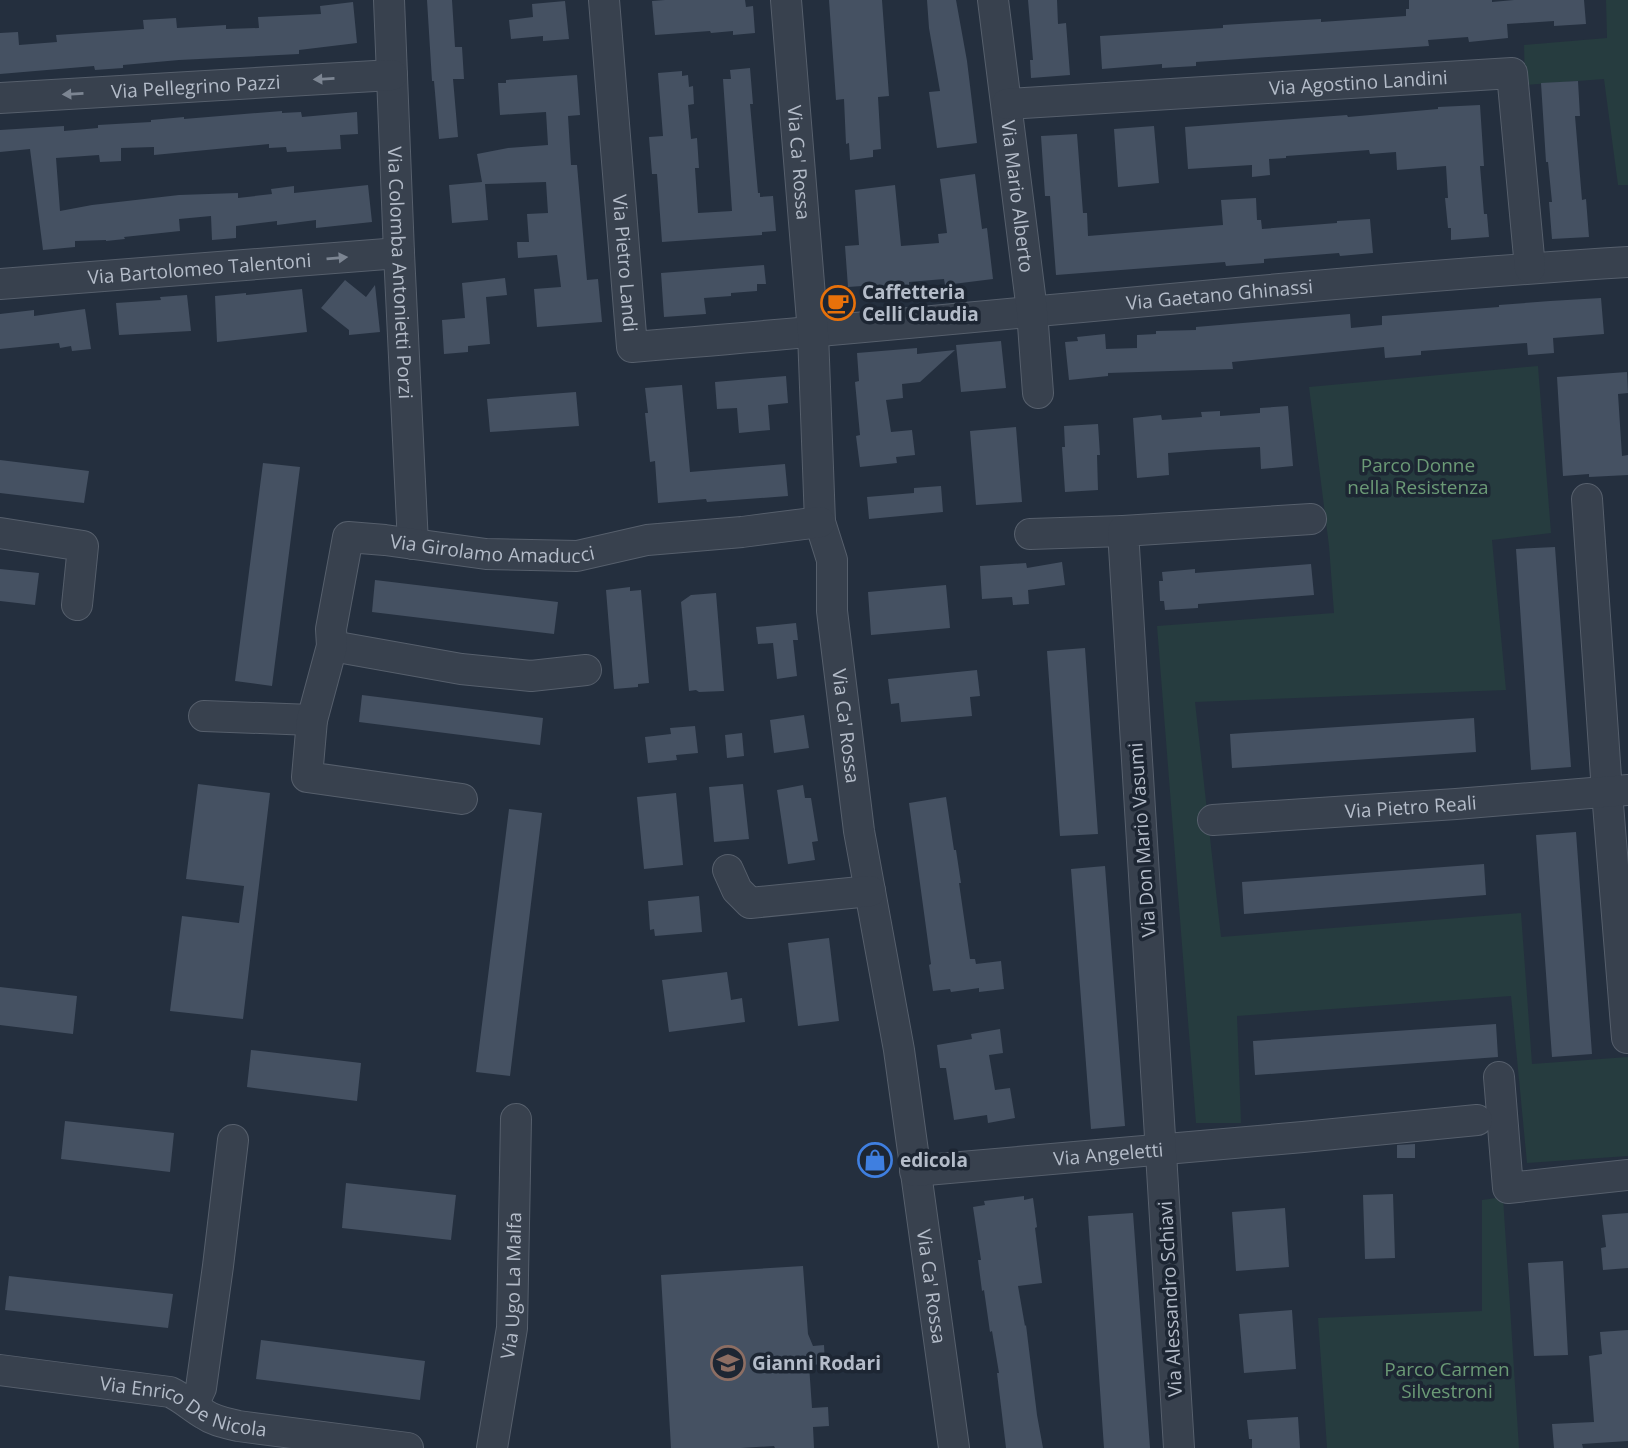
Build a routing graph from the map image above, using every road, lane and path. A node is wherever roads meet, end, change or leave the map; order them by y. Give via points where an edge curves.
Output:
1 (390, 0) edge
2 (604, 0) edge
3 (786, 0) edge
4 (993, 0) edge
5 (392, 75) junction
6 (0, 98) edge
7 (1007, 104) junction
8 (399, 253) junction
9 (1628, 262) edge
10 (1530, 268) junction
11 (0, 284) edge
12 (1032, 311) junction
13 (813, 333) junction
14 (1038, 393) dead end
15 (1587, 499) dead end
16 (1311, 519) dead end
17 (820, 522) junction
18 (1123, 531) junction
19 (0, 533) edge
20 (1030, 534) dead end
21 (413, 544) junction
22 (77, 605) dead end
23 (332, 646) junction
24 (586, 670) dead end
25 (204, 716) dead end
26 (312, 720) junction
27 (1617, 791) edge
28 (462, 799) dead end
29 (1213, 820) dead end
30 (728, 870) dead end
31 (870, 891) junction
32 (1627, 1038) edge
33 (1499, 1077) dead end
34 (516, 1119) dead end
35 (1477, 1120) dead end
36 (233, 1140) dead end
37 (1161, 1150) junction
38 (915, 1171) junction
39 (1628, 1175) edge
40 (0, 1370) edge
41 (193, 1405) junction
42 (408, 1448) edge
43 (492, 1448) edge
44 (954, 1448) edge
45 (1179, 1448) edge

1 - 5 street, Via Colomba Antonietti Porzi
2 - 13 street, Via Pietro Landi via 632,347
3 - 13 street, Via Ca' Rossa
4 - 7 street, Via Mario Alberto
5 -> 6 street, Via Pellegrino Pazzi
5 - 8 street, Via Colomba Antonietti Porzi
7 - 10 street, Via Agostino Landini via 1512,73
7 - 12 street, Via Mario Alberto
11 -> 8 street, Via Bartolomeo Talentoni
8 - 21 street, Via Colomba Antonietti Porzi
9 - 10 street, Via Gaetano Ghinassi
10 - 12 street, Via Gaetano Ghinassi
12 - 13 street, Via Gaetano Ghinassi
12 - 14 street, Via Mario Alberto
13 - 17 street, Via Ca' Rossa
15 - 27 street
16 - 18 street
17 - 21 street, Via Girolamo Amaducci via 647,540 577,556 486,554
17 - 31 street, Via Ca' Rossa via 832,560 832,611
18 - 20 street
18 - 37 street, Via Don Mario Vasumi
19 - 22 street via 83,546
21 - 23 street, Via Girolamo Amaducci via 348,537
23 - 24 street via 519,675
23 - 26 street, Via Girolamo Amaducci
25 - 26 street
26 - 28 street, Via Girolamo Amaducci via 307,777
27 - 29 street, Via Pietro Reali
27 - 32 street
30 - 31 street via 737,890 750,903
31 - 38 street, Via Ca' Rossa
33 - 39 street via 1508,1188
34 - 43 street, Via Ugo La Malfa via 512,1328
35 - 37 street, Via Angeletti
36 - 41 street via 201,1388
37 - 38 street, Via Angeletti
37 - 45 street, Via Alessandro Schiavi
38 - 44 street, Via Ca' Rossa
40 - 41 street, Via Enrico De Nicola via 170,1392
41 - 42 street, Via Enrico De Nicola via 204,1414 238,1426

